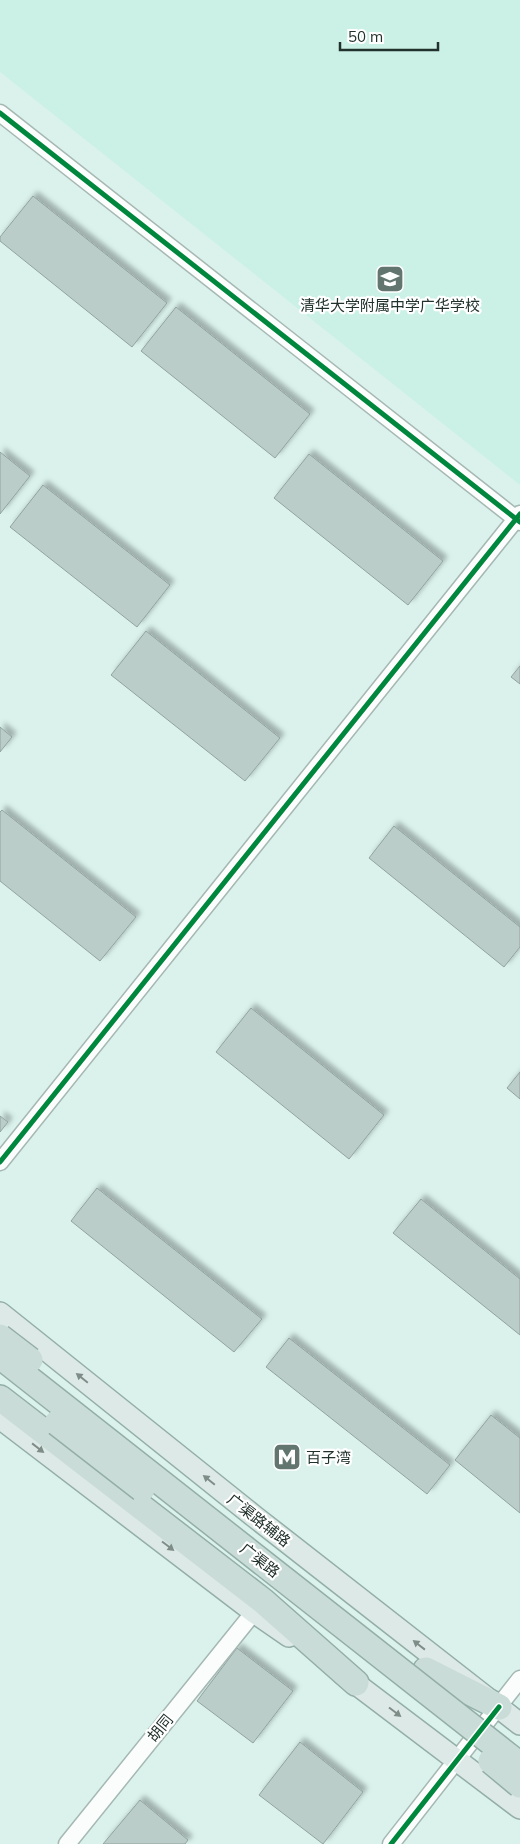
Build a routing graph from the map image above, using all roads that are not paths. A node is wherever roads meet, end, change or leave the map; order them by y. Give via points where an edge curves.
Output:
1 (0, 113) edge
2 (519, 518) edge
3 (0, 1162) edge
4 (0, 1313) edge
5 (0, 1336) edge
6 (36, 1341) junction
7 (0, 1348) edge
8 (0, 1356) edge
9 (0, 1378) edge
10 (0, 1398) edge
11 (0, 1418) edge
12 (258, 1606) junction
13 (520, 1679) edge
14 (356, 1683) joint
15 (499, 1707) junction
16 (520, 1724) edge
17 (458, 1759) junction
18 (520, 1765) edge
19 (520, 1785) edge
20 (520, 1808) edge
21 (67, 1844) edge
22 (390, 1844) edge

1 - 2 street
2 - 3 street
4 - 6 main road, 广渠路辅路
5 - 15 highway, bridge via 426,1670
6 - 7 street via 17,1340
15 -> 6 main road, 广渠路辅路
8 - 18 highway, 广渠路, bridge
9 - 19 highway, 广渠路, bridge
10 - 12 highway
11 -> 12 main road
12 - 14 highway
12 - 21 street, 胡同
13 - 15 street
14 -> 17 main road
15 - 16 main road, 广渠路辅路
15 - 17 street
17 - 20 main road
17 - 22 street

